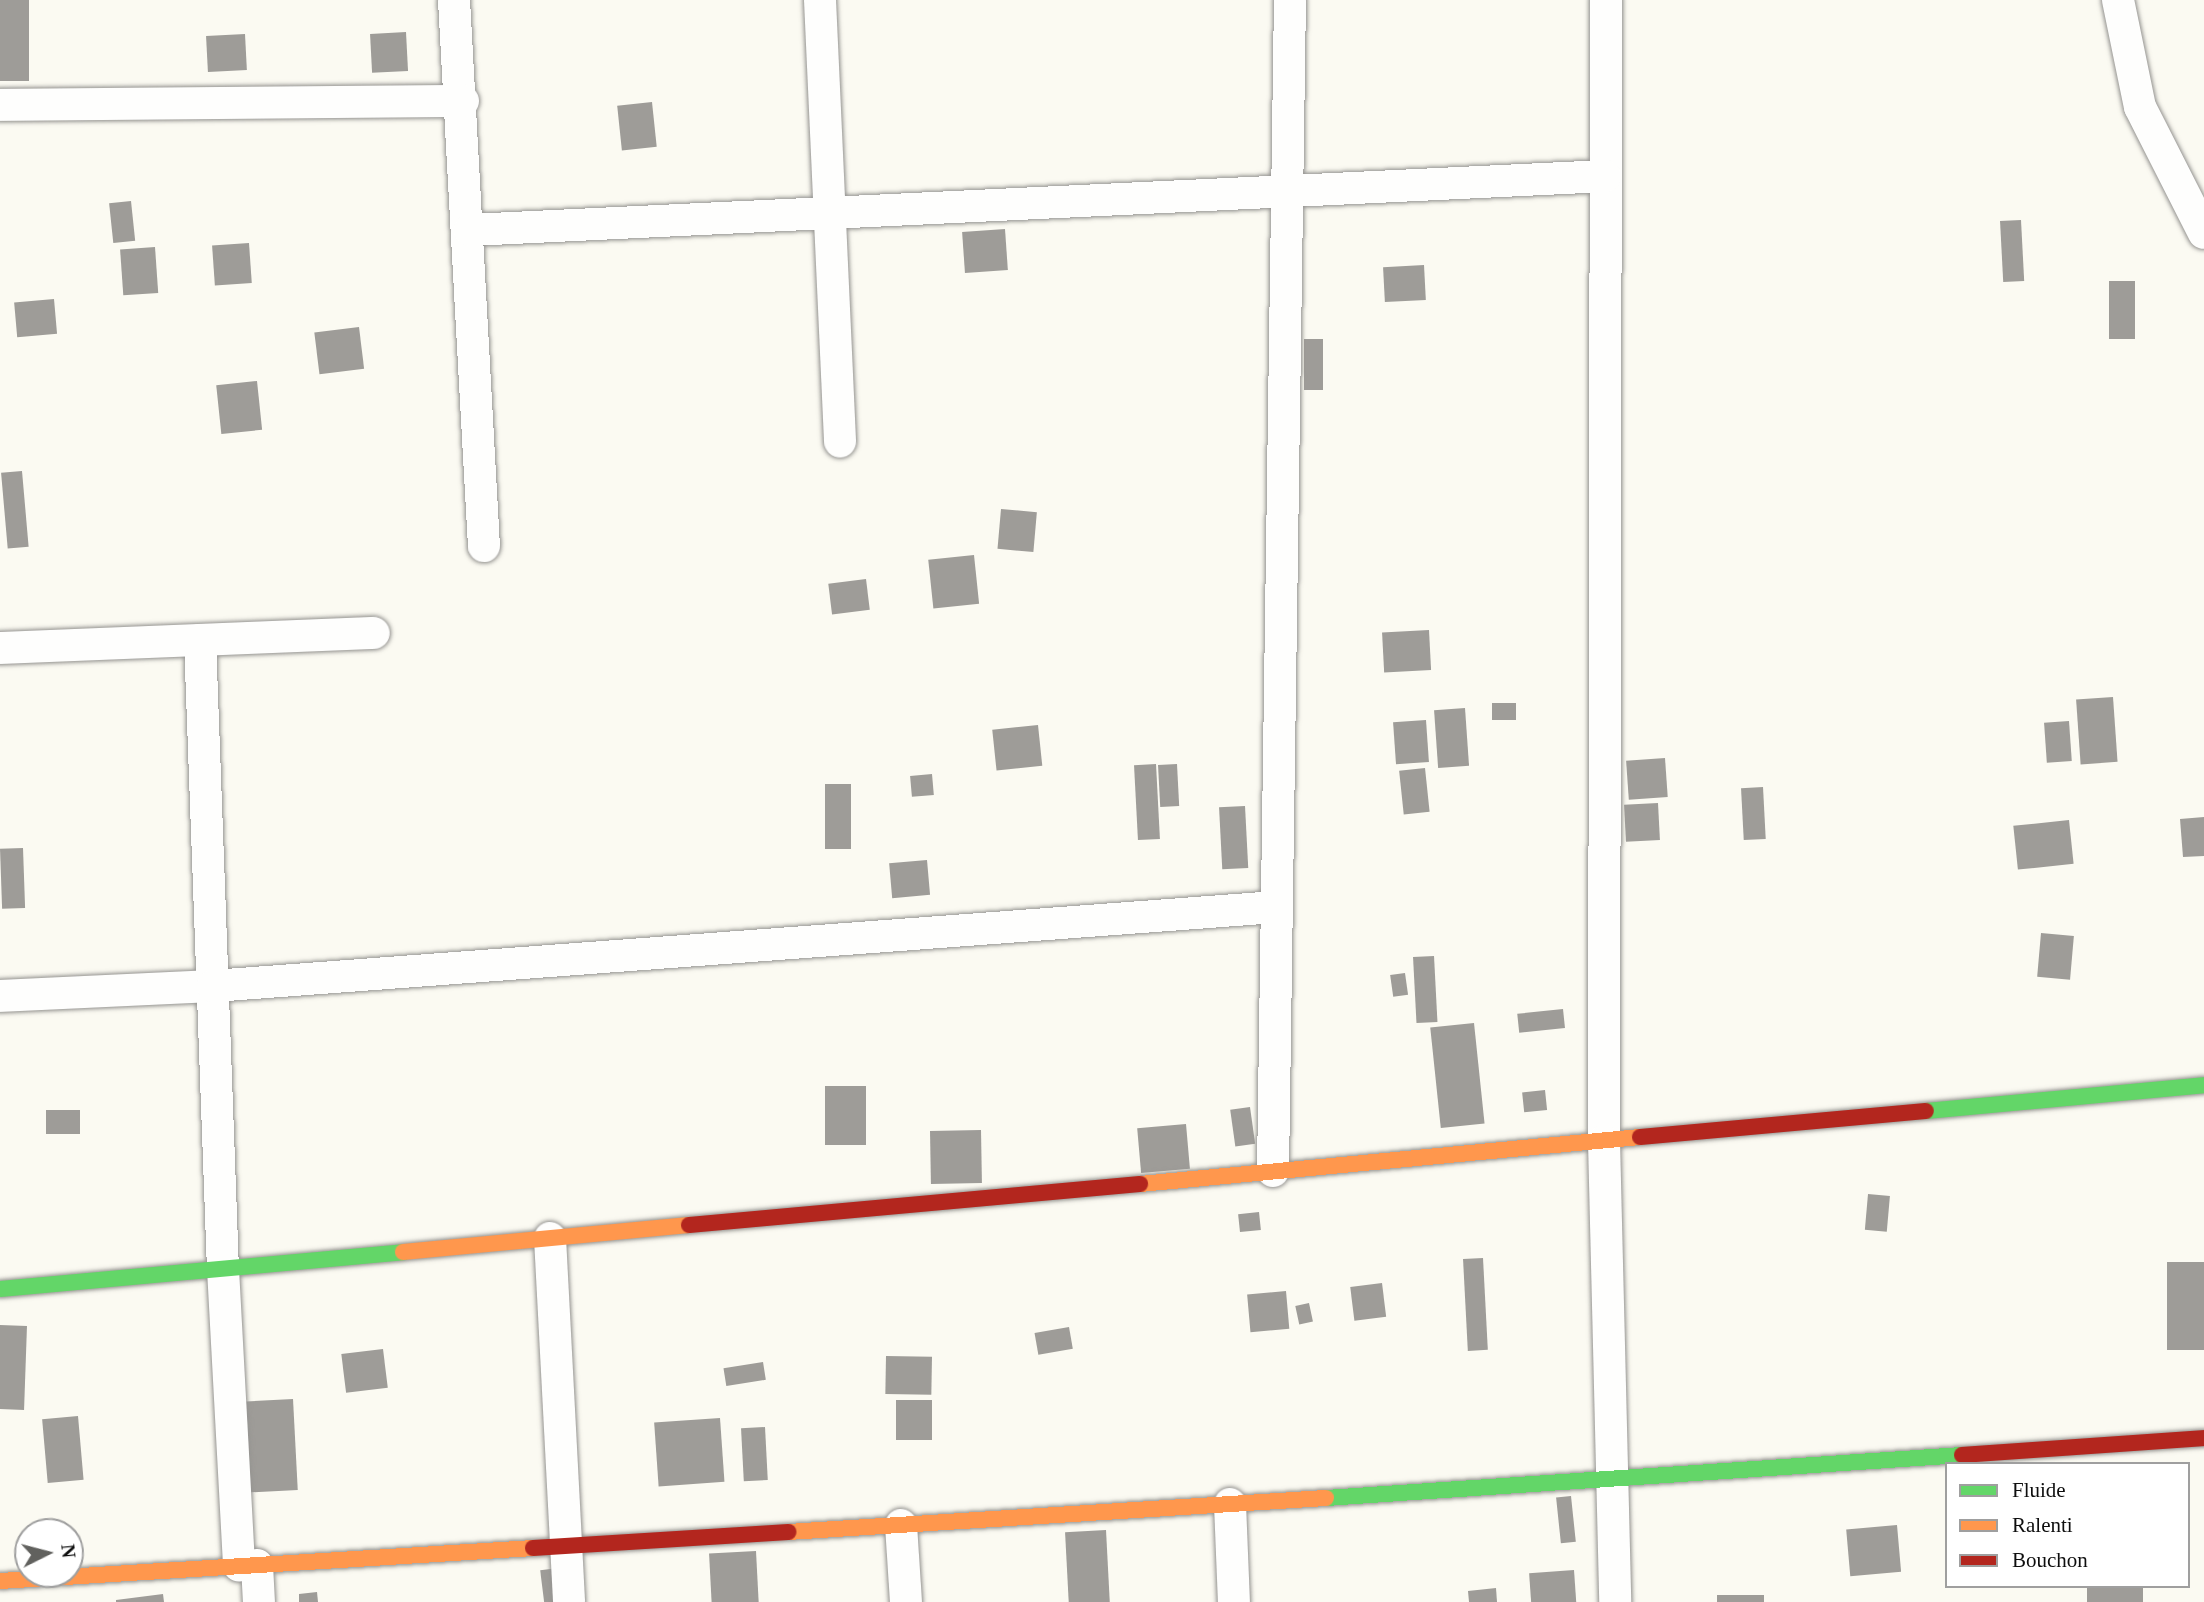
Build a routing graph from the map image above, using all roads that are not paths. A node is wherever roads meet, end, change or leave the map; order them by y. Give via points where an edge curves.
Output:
1 (454, 0) edge
2 (820, 0) edge
3 (1290, 0) edge
4 (1606, 0) edge
5 (2118, 0) edge
6 (463, 101) junction
7 (0, 105) edge
8 (1605, 176) junction
9 (1287, 190) junction
10 (829, 210) junction
11 (470, 230) junction
12 (2204, 233) edge
13 (840, 442) dead end
14 (484, 547) dead end
15 (374, 633) dead end
16 (200, 640) junction
17 (0, 648) edge
18 (1276, 907) junction
19 (213, 986) junction
20 (0, 996) edge
21 (2204, 1085) edge
22 (1604, 1140) junction
23 (1272, 1171) junction
24 (550, 1238) junction
25 (223, 1269) junction
26 (0, 1289) edge
27 (2204, 1438) edge
28 (1614, 1480) junction
29 (1230, 1504) junction
30 (901, 1525) junction
31 (566, 1545) junction
32 (248, 1565) junction
33 (0, 1581) edge
34 (259, 1602) edge
35 (569, 1602) edge
36 (906, 1602) edge
37 (1234, 1602) edge
38 (1615, 1602) edge

1 - 6 street
2 - 10 street
3 - 9 street
4 - 8 street
5 - 12 street via 2140,107
6 - 7 street
6 - 11 street
8 - 9 street
8 - 22 street
9 - 10 street
9 - 18 street
10 - 11 street
10 - 13 street
11 - 14 street
15 - 16 street
16 - 17 street
16 - 19 street
18 - 19 street
18 - 23 street
19 - 20 street
19 - 25 street
21 - 22 street
22 - 23 street
22 - 28 street
23 - 24 street
24 - 25 street
24 - 31 street
25 - 26 street
25 - 32 street
27 - 28 street
28 - 29 street
28 - 38 street
29 - 30 street
29 - 37 street
30 - 31 street
30 - 36 street
31 - 32 street
31 - 35 street
32 - 33 street
32 - 34 street

